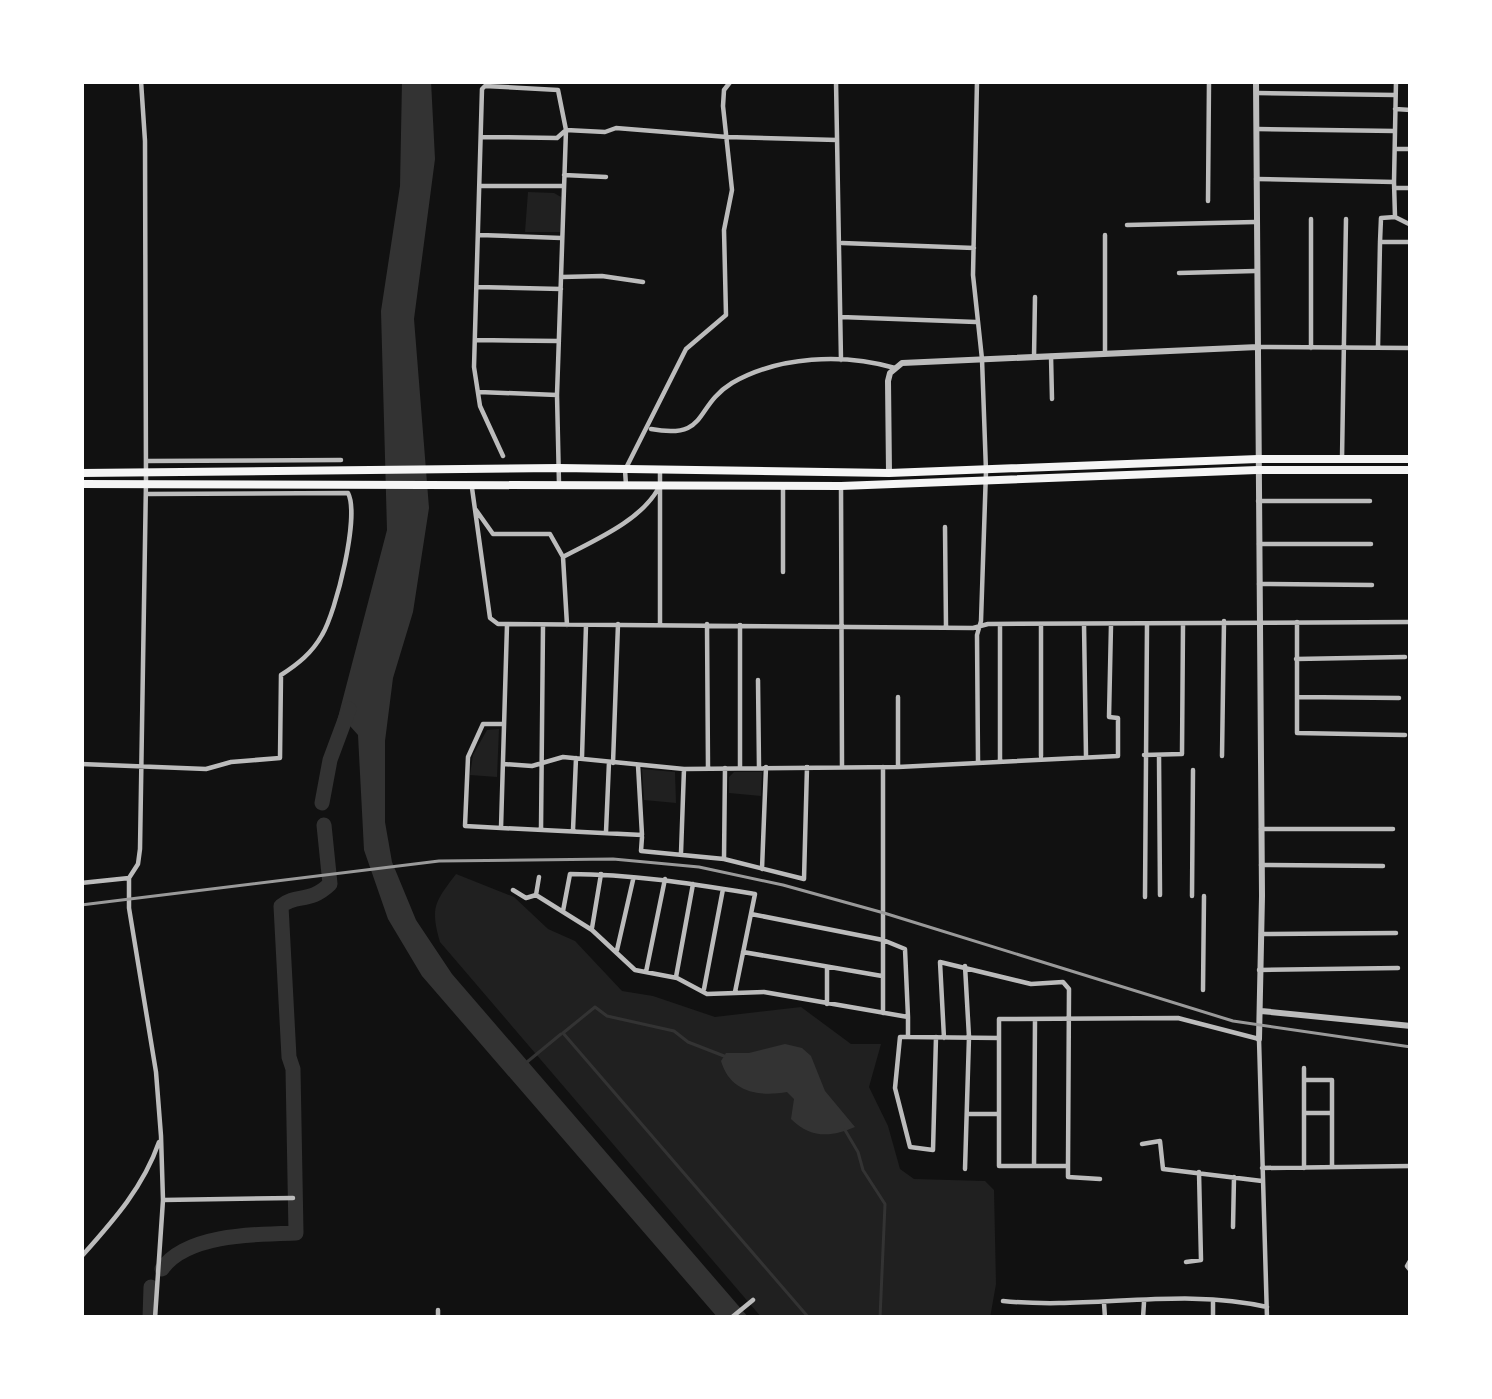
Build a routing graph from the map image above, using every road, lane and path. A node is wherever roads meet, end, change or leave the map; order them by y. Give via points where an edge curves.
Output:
1 (141, 81) edge
2 (560, 81) edge
3 (731, 81) edge
4 (836, 81) edge
5 (977, 81) edge
6 (1209, 81) edge
7 (1256, 81) edge
8 (1396, 81) edge
9 (558, 90) junction
10 (1257, 93) junction
11 (1395, 95) junction
12 (1395, 109) junction
13 (1411, 110) edge
14 (1257, 129) junction
15 (566, 130) junction
16 (1395, 131) junction
17 (482, 137) junction
18 (727, 137) junction
19 (837, 140) junction
20 (1395, 148) junction
21 (1411, 149) edge
22 (564, 175) junction
23 (606, 177) dead end
24 (1256, 179) junction
25 (1394, 185) junction
26 (480, 186) junction
27 (563, 186) junction
28 (1411, 188) edge
29 (1208, 201) dead end
30 (1395, 218) junction
31 (1311, 219) dead end
32 (1346, 219) dead end
33 (1255, 222) junction
34 (1127, 224) dead end
35 (1411, 225) edge
36 (480, 235) junction
37 (1105, 235) dead end
38 (562, 238) junction
39 (1381, 242) junction
40 (1411, 242) edge
41 (839, 243) junction
42 (974, 248) junction
43 (1256, 271) junction
44 (1179, 272) dead end
45 (562, 277) junction
46 (643, 282) dead end
47 (474, 287) junction
48 (561, 289) junction
49 (1035, 296) dead end
50 (841, 317) junction
51 (976, 322) junction
52 (472, 340) junction
53 (559, 341) junction
54 (1258, 347) junction
55 (1378, 347) junction
56 (1311, 348) junction
57 (1411, 348) edge
58 (1344, 349) junction
59 (1105, 354) junction
60 (1051, 356) junction
61 (1034, 357) junction
62 (982, 358) junction
63 (841, 360) junction
64 (895, 368) junction
65 (478, 392) junction
66 (557, 395) junction
67 (1052, 399) dead end
68 (649, 428) junction
69 (503, 456) dead end
70 (1342, 459) junction
71 (341, 460) dead end
72 (1411, 460) edge
73 (1257, 464) junction
74 (559, 468) junction
75 (626, 470) junction
76 (1411, 470) edge
77 (146, 471) junction
78 (660, 471) junction
79 (986, 471) junction
80 (81, 472) edge
81 (889, 473) junction
82 (466, 482) junction
83 (986, 483) junction
84 (81, 484) edge
85 (559, 484) junction
86 (626, 484) junction
87 (660, 485) junction
88 (783, 486) junction
89 (842, 486) junction
90 (146, 494) junction
91 (1258, 501) junction
92 (1370, 501) dead end
93 (476, 509) junction
94 (945, 527) dead end
95 (1259, 544) junction
96 (1371, 544) dead end
97 (563, 557) junction
98 (783, 572) dead end
99 (1259, 584) junction
100 (1372, 585) dead end
101 (1183, 621) junction
102 (1224, 621) junction
103 (1260, 621) junction
104 (1297, 622) junction
105 (1411, 622) edge
106 (618, 624) junction
107 (660, 624) junction
108 (706, 624) junction
109 (1000, 624) junction
110 (1041, 624) junction
111 (1084, 624) junction
112 (1147, 624) junction
113 (507, 625) junction
114 (566, 625) junction
115 (586, 625) junction
116 (740, 625) junction
117 (843, 625) junction
118 (1111, 625) junction
119 (544, 626) junction
120 (978, 626) junction
121 (946, 627) junction
122 (1405, 657) dead end
123 (1296, 659) junction
124 (758, 680) dead end
125 (898, 697) dead end
126 (1297, 697) junction
127 (1399, 698) dead end
128 (504, 724) junction
129 (1405, 735) dead end
130 (1144, 755) junction
131 (1159, 755) junction
132 (1086, 756) junction
133 (1222, 756) dead end
134 (579, 758) junction
135 (1041, 759) junction
136 (1000, 760) junction
137 (978, 761) junction
138 (611, 762) junction
139 (542, 763) junction
140 (81, 764) edge
141 (503, 764) junction
142 (638, 765) junction
143 (140, 766) junction
144 (740, 767) junction
145 (762, 767) junction
146 (807, 767) junction
147 (842, 767) junction
148 (883, 767) junction
149 (898, 767) junction
150 (708, 768) junction
151 (724, 768) junction
152 (684, 769) junction
153 (1193, 770) dead end
154 (501, 827) junction
155 (1261, 829) junction
156 (1394, 829) dead end
157 (541, 830) junction
158 (573, 831) junction
159 (606, 832) junction
160 (642, 835) junction
161 (681, 853) junction
162 (724, 859) junction
163 (1261, 865) junction
164 (1383, 866) dead end
165 (762, 868) junction
166 (601, 874) junction
167 (539, 877) dead end
168 (129, 878) junction
169 (665, 879) junction
170 (633, 880) junction
171 (81, 883) edge
172 (693, 884) junction
173 (723, 889) junction
174 (513, 890) dead end
175 (536, 895) junction
176 (1160, 895) dead end
177 (1192, 896) dead end
178 (1204, 896) dead end
179 (1145, 897) dead end
180 (563, 910) junction
181 (751, 914) junction
182 (592, 930) junction
183 (1396, 933) dead end
184 (1261, 934) junction
185 (883, 940) junction
186 (617, 952) junction
187 (743, 952) junction
188 (965, 966) junction
189 (827, 968) junction
190 (1398, 968) dead end
191 (1259, 970) junction
192 (646, 972) junction
193 (882, 976) junction
194 (676, 977) junction
195 (1204, 990) dead end
196 (704, 992) junction
197 (735, 993) junction
198 (827, 1004) junction
199 (1261, 1011) junction
200 (883, 1013) junction
201 (908, 1017) junction
202 (1035, 1018) junction
203 (1068, 1018) junction
204 (1411, 1026) edge
205 (908, 1037) junction
206 (968, 1037) junction
207 (940, 1038) junction
208 (999, 1038) junction
209 (1259, 1039) junction
210 (1304, 1068) dead end
211 (1304, 1080) junction
212 (1304, 1113) junction
213 (1332, 1113) junction
214 (967, 1114) junction
215 (999, 1114) junction
216 (161, 1136) junction
217 (1142, 1144) dead end
218 (1034, 1166) junction
219 (1068, 1166) junction
220 (1411, 1166) edge
221 (1332, 1167) junction
222 (1262, 1168) junction
223 (1304, 1168) junction
224 (965, 1169) dead end
225 (1199, 1172) junction
226 (1234, 1177) junction
227 (1100, 1179) dead end
228 (1262, 1181) junction
229 (292, 1198) dead end
230 (163, 1200) junction
231 (1233, 1227) dead end
232 (81, 1257) edge
233 (1411, 1259) edge
234 (1186, 1262) dead end
235 (1411, 1271) edge
236 (1213, 1299) junction
237 (753, 1300) dead end
238 (1004, 1301) dead end
239 (1144, 1302) junction
240 (1104, 1304) junction
241 (1066, 1306) junction
242 (1267, 1306) junction
243 (155, 1318) edge
244 (731, 1318) edge
245 (1065, 1318) edge
246 (1105, 1318) edge
247 (1143, 1318) edge
248 (1213, 1318) edge
249 (1267, 1318) edge

1 - 77 street
2 - 9 street
3 - 18 street via 724,90
4 - 19 street
5 - 42 street
6 - 29 street
7 - 10 street
8 - 11 street
9 - 15 street
9 - 17 street via 485,86
10 - 11 street
10 - 14 street
11 - 12 street
12 - 13 street
12 - 16 street
14 - 16 street
14 - 24 street
15 - 17 street via 557,138
15 - 18 street
15 - 22 street
16 - 20 street
17 - 26 street
18 - 19 street
18 - 68 street via 726,315 686,350
19 - 41 street
20 - 21 street
20 - 25 street
22 - 23 street
22 - 27 street
24 - 25 street
24 - 33 street
25 - 28 street
25 - 30 street
26 - 27 street
26 - 36 street
27 - 38 street
30 - 35 street
30 - 39 street via 1381,218
31 - 56 street
32 - 58 street
33 - 34 street
33 - 43 street
36 - 38 street
36 - 47 street
37 - 59 street
38 - 45 street
39 - 40 street
39 - 55 street
41 - 42 street
41 - 50 street
42 - 51 street
43 - 44 street
43 - 54 street
45 - 46 street
45 - 48 street
47 - 48 street
47 - 52 street
48 - 53 street
49 - 61 street
50 - 51 street
50 - 63 street
51 - 62 street
52 - 53 street
52 - 65 street
53 - 66 street
54 - 56 street
54 - 59 street
54 - 73 street
55 - 57 street
55 - 58 street
56 - 58 street
58 - 70 street
59 - 60 street
60 - 61 street
60 - 67 street
61 - 62 street
62 - 64 street
62 - 79 street
63 - 64 street
63 - 68 street via 764,368 726,387 693,426 677,434
64 - 81 street via 888,381
65 - 66 street
65 - 69 street
66 - 74 street
68 - 75 street
70 - 72 main road
70 - 73 main road
71 - 77 street
73 - 76 main road
73 - 79 main road
73 - 83 main road
73 - 91 street
74 - 75 main road
74 - 77 main road
74 - 85 street
75 - 78 main road
75 - 86 street
77 - 80 main road
77 - 82 main road
77 - 84 main road
77 - 90 street
78 - 81 main road
78 - 87 street
79 - 81 main road
79 - 83 street
82 - 85 main road
82 - 93 street
83 - 89 main road
83 - 120 street
85 - 86 main road
86 - 87 main road
87 - 88 main road
87 - 97 street via 619,526
87 - 107 street
88 - 89 main road
88 - 98 street
89 - 117 street
90 - 143 street
90 - 143 street via 348,494 353,503 324,632 302,662 280,674 280,758 206,769
91 - 92 street
91 - 95 street
93 - 97 street via 494,534 550,534
93 - 113 street via 490,618
94 - 121 street
95 - 96 street
95 - 99 street
97 - 114 street
99 - 100 street
99 - 103 street
101 - 102 street
101 - 112 street
101 - 131 street via 1182,754
102 - 103 street
102 - 133 street
103 - 104 street
103 - 155 street
104 - 105 street
104 - 123 street
106 - 107 street
106 - 115 street
106 - 138 street
107 - 108 street
108 - 116 street
108 - 150 street
109 - 110 street
109 - 120 street
109 - 136 street
110 - 111 street
110 - 135 street
111 - 118 street
111 - 132 street
112 - 118 street
112 - 130 street
113 - 119 street
113 - 128 street
114 - 115 street
114 - 119 street
115 - 134 street
116 - 117 street
116 - 144 street
117 - 121 street
117 - 147 street
118 - 132 street via 1109,717 1118,718 1118,756
119 - 139 street
120 - 121 street
120 - 137 street
122 - 123 street
123 - 126 street
124 - 145 street
125 - 149 street
126 - 127 street
126 - 129 street via 1298,733
128 - 141 street
128 - 154 street via 483,724 468,757 465,826
130 - 131 street
130 - 179 street
131 - 176 street
132 - 135 street
134 - 138 street
134 - 139 street
134 - 158 street
135 - 136 street
136 - 137 street
137 - 149 street
138 - 142 street
138 - 159 street
139 - 141 street
139 - 157 street
140 - 143 street
141 - 154 street
142 - 152 street
142 - 160 street
143 - 168 street via 140,849
144 - 145 street
144 - 151 street
145 - 146 street
145 - 165 street
146 - 147 street
146 - 165 street via 804,879
147 - 148 street
148 - 149 street
148 - 185 street
150 - 151 street
150 - 152 street
151 - 162 street
152 - 161 street
153 - 177 street
154 - 157 street
155 - 156 street
155 - 163 street
157 - 158 street
158 - 159 street
159 - 160 street
160 - 161 street via 641,851
161 - 162 street
162 - 165 street
163 - 164 street
163 - 184 street
166 - 170 street
166 - 180 street via 570,874
166 - 182 street
167 - 175 street
168 - 171 street
168 - 216 street
169 - 170 street
169 - 172 street
169 - 192 street
170 - 186 street
172 - 173 street
172 - 194 street
173 - 181 street via 755,894
173 - 196 street
174 - 175 street
175 - 180 street
178 - 195 street
180 - 182 street
181 - 185 street
181 - 187 street
182 - 186 street
183 - 184 street
184 - 191 street
185 - 193 street
185 - 201 street via 904,949
186 - 192 street
187 - 189 street
187 - 197 street
188 - 203 street via 1031,984 1063,982
188 - 206 street
188 - 207 street via 940,962
189 - 193 street
189 - 198 street
190 - 191 street
191 - 199 street
192 - 194 street
193 - 200 street
194 - 196 street
196 - 197 street
197 - 198 street
198 - 200 street
199 - 204 street
199 - 209 street
200 - 201 street
201 - 205 street
202 - 203 street
202 - 208 street via 999,1019
202 - 218 street
203 - 209 street via 1178,1018
203 - 219 street
205 - 207 street
205 - 207 street via 900,1037 895,1088 910,1148 933,1150
206 - 207 street
206 - 208 street
206 - 214 street
208 - 215 street
209 - 222 street
210 - 211 street
211 - 212 street
211 - 213 street via 1332,1080
212 - 213 street
212 - 223 street
213 - 221 street
214 - 215 street
214 - 224 street
215 - 218 street via 999,1166
216 - 230 street
216 - 232 street via 126,1206
217 - 225 street via 1160,1141 1163,1168
218 - 219 street
219 - 227 street via 1068,1177
220 - 221 street
221 - 223 street
222 - 223 street
222 - 228 street
225 - 226 street
225 - 234 street via 1202,1260
226 - 228 street
226 - 231 street
228 - 242 street
229 - 230 street
230 - 243 street
233 - 235 street
236 - 239 street
236 - 242 street
236 - 248 street
237 - 244 street
238 - 241 street
239 - 240 street
239 - 247 street
240 - 241 street
240 - 246 street
241 - 245 street
242 - 249 street

